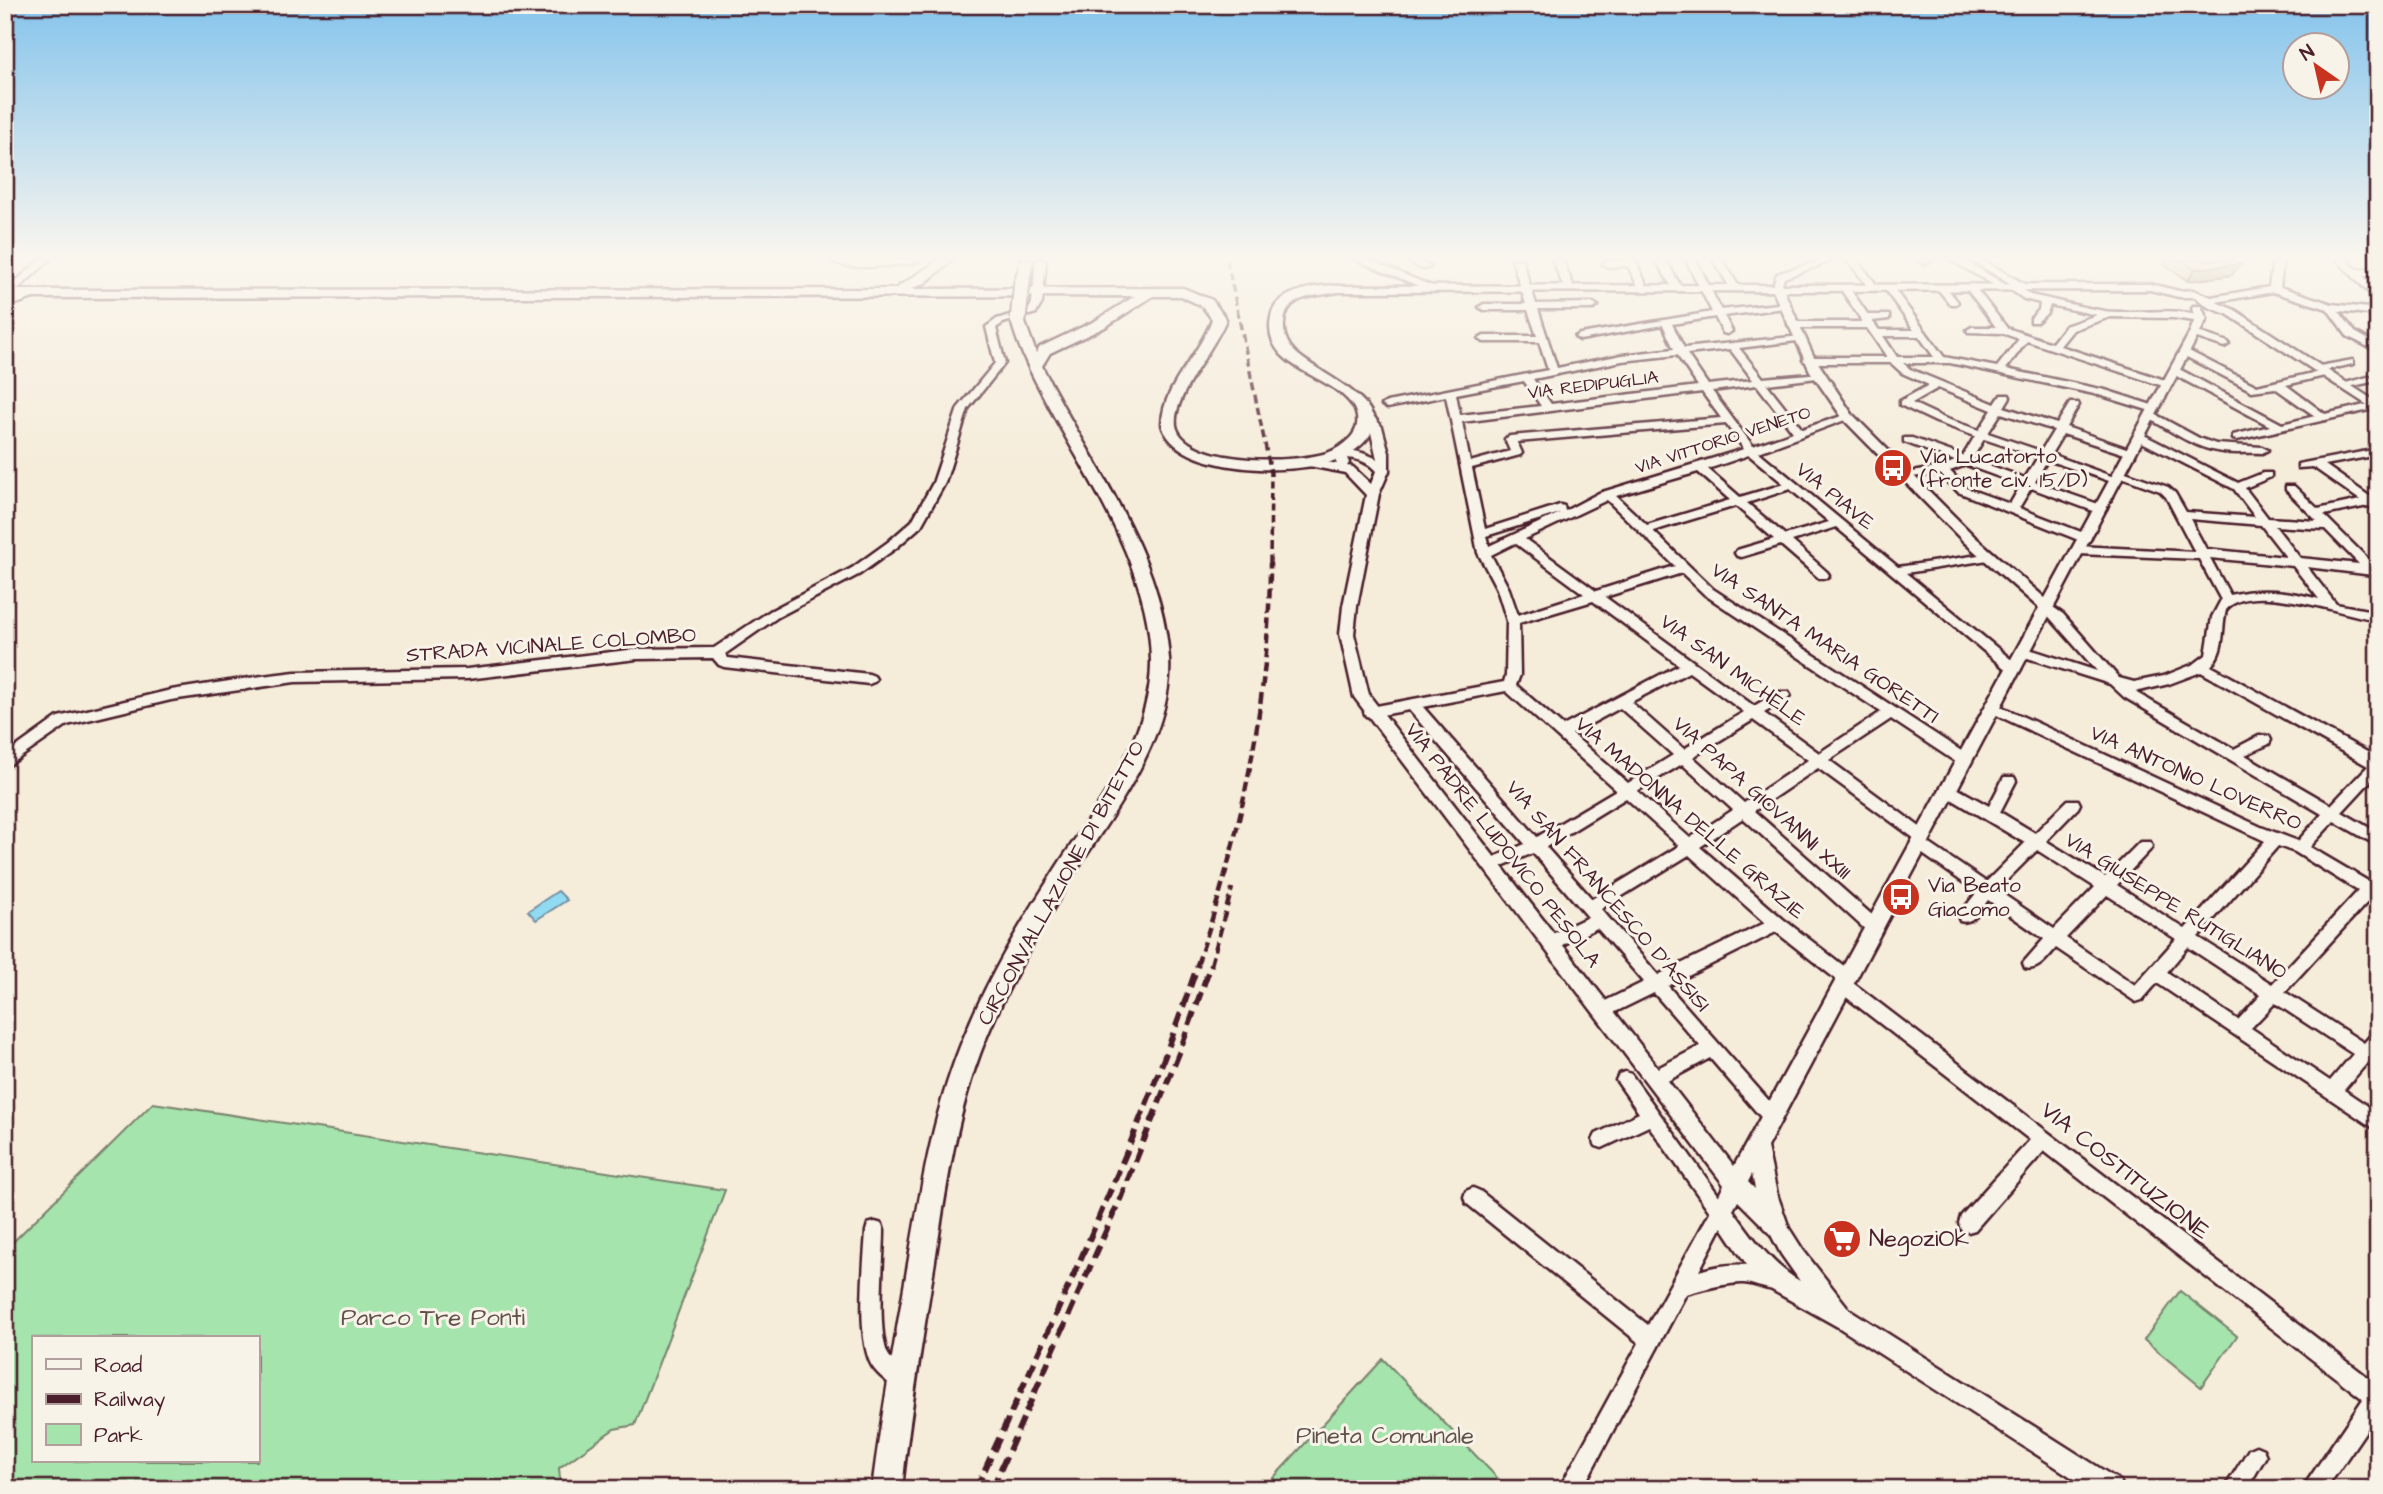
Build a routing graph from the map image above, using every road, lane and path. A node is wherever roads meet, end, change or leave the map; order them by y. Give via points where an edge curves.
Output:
1 (992, 330) edge
2 (1020, 330) edge
3 (1024, 330) edge
4 (1086, 330) edge
5 (1215, 330) edge
6 (1277, 330) edge
7 (1539, 330) edge
8 (1622, 330) edge
9 (1670, 330) edge
10 (1811, 330) edge
11 (1874, 330) edge
12 (1901, 330) edge
13 (1920, 330) edge
14 (1972, 330) dead end
15 (2003, 330) joint
16 (2067, 330) edge
17 (2196, 330) edge
18 (2258, 330) edge
19 (2348, 330) edge
20 (1795, 331) junction
21 (1922, 333) junction
22 (2195, 334) junction
23 (2351, 334) junction
24 (2370, 336) dead end
25 (1580, 337) dead end
26 (1067, 339) junction
27 (1484, 339) dead end
28 (1542, 339) junction
29 (2024, 339) junction
30 (2224, 344) dead end
31 (1732, 345) junction
32 (2053, 348) junction
33 (2378, 349) edge
34 (1680, 351) junction
35 (2185, 352) junction
36 (1808, 360) junction
37 (1894, 360) junction
38 (1941, 360) junction
39 (2349, 362) dead end
40 (1035, 366) junction
41 (1553, 370) junction
42 (1999, 371) junction
43 (2175, 371) junction
44 (2322, 371) junction
45 (1817, 375) junction
46 (1525, 376) junction
47 (2368, 380) dead end
48 (1761, 382) junction
49 (2167, 384) junction
50 (2277, 384) junction
51 (1936, 385) junction
52 (2343, 385) junction
53 (1705, 389) junction
54 (1450, 392) junction
55 (2002, 402) junction
56 (1387, 405) dead end
57 (2074, 405) dead end
58 (2377, 406) edge
59 (1548, 408) junction
60 (1363, 411) junction
61 (2153, 412) junction
62 (1848, 417) junction
63 (2323, 417) junction
64 (1457, 419) junction
65 (1728, 421) junction
66 (2280, 427) junction
67 (2060, 429) junction
68 (1799, 433) junction
69 (1980, 433) junction
70 (2140, 436) junction
71 (2237, 437) dead end
72 (1908, 440) dead end
73 (1750, 450) junction
74 (2262, 450) dead end
75 (2378, 452) edge
76 (2131, 453) junction
77 (1338, 454) junction
78 (2044, 455) junction
79 (1965, 461) junction
80 (1308, 462) junction
81 (2316, 464) junction
82 (1467, 466) junction
83 (2302, 466) dead end
84 (1700, 468) junction
85 (1349, 470) junction
86 (1943, 470) junction
87 (1383, 471) junction
88 (2267, 475) dead end
89 (1905, 476) junction
90 (2118, 476) junction
91 (2026, 483) junction
92 (1792, 485) junction
93 (2238, 487) junction
94 (2290, 488) dead end
95 (1373, 494) junction
96 (1608, 495) junction
97 (1739, 502) junction
98 (2375, 504) edge
99 (2100, 509) junction
100 (2012, 510) junction
101 (2315, 513) junction
102 (2182, 515) junction
103 (2265, 522) junction
104 (1837, 523) junction
105 (2328, 526) junction
106 (1644, 530) junction
107 (1481, 534) junction
108 (1516, 538) junction
109 (1783, 540) junction
110 (2081, 544) junction
111 (1485, 553) junction
112 (1741, 553) dead end
113 (2203, 553) junction
114 (1988, 556) junction
115 (2296, 562) junction
116 (1683, 568) junction
117 (1896, 571) junction
118 (2374, 572) edge
119 (1823, 575) dead end
120 (1596, 596) junction
121 (2227, 600) junction
122 (2047, 607) junction
123 (2333, 608) junction
124 (2378, 616) edge
125 (1513, 621) junction
126 (2023, 652) junction
127 (717, 653) junction
128 (1690, 666) junction
129 (2202, 667) junction
130 (2014, 669) junction
131 (869, 680) dead end
132 (2116, 683) junction
133 (1509, 686) junction
134 (1783, 695) dead end
135 (1621, 701) junction
136 (1412, 704) junction
137 (1993, 708) junction
138 (1371, 712) junction
139 (1755, 712) junction
140 (1889, 713) junction
141 (1562, 733) junction
142 (2264, 740) dead end
143 (2233, 755) junction
144 (1685, 757) junction
145 (1821, 760) junction
146 (1964, 760) junction
147 (5, 764) edge
148 (2378, 765) edge
149 (2009, 781) dead end
150 (1948, 790) junction
151 (1628, 791) junction
152 (2073, 804) dead end
153 (1745, 810) junction
154 (2333, 813) junction
155 (1992, 814) junction
156 (2276, 838) junction
157 (2378, 840) edge
158 (1921, 841) junction
159 (2035, 841) junction
160 (1537, 845) junction
161 (2145, 846) dead end
162 (1689, 847) junction
163 (2300, 848) junction
164 (1490, 865) junction
165 (2105, 885) junction
166 (1987, 891) junction
167 (2374, 892) edge
168 (1595, 913) junction
169 (1966, 916) dead end
170 (1777, 924) junction
171 (1874, 927) junction
172 (2188, 937) junction
173 (2054, 938) junction
174 (1550, 943) junction
175 (2031, 963) dead end
176 (2155, 973) junction
177 (1845, 982) junction
178 (1657, 984) junction
179 (2273, 992) junction
180 (1603, 1010) junction
181 (2239, 1030) junction
182 (2378, 1039) edge
183 (1712, 1048) junction
184 (2371, 1057) edge
185 (1656, 1079) junction
186 (1625, 1080) dead end
187 (2332, 1092) junction
188 (1651, 1116) junction
189 (1772, 1117) junction
190 (2378, 1123) edge
191 (2043, 1139) junction
192 (1602, 1140) dead end
193 (1756, 1144) junction
194 (1735, 1183) junction
195 (1473, 1197) dead end
196 (1721, 1211) junction
197 (1968, 1223) dead end
198 (1776, 1225) junction
199 (875, 1231) dead end
200 (1780, 1282) junction
201 (1679, 1287) junction
202 (1846, 1319) junction
203 (1651, 1340) junction
204 (901, 1380) junction
205 (2377, 1396) edge
206 (2256, 1456) dead end
207 (887, 1489) edge
208 (1570, 1489) edge
209 (2112, 1489) edge
210 (2235, 1489) edge
211 (2313, 1489) edge

1 - 127 street, STRADA VICINALE COLOMBO via 1000,363 963,408 939,483 917,523 856,571 774,614
2 - 40 main road, CIRCONVALLAZIONE DI BITETTO
3 - 26 main road via 1038,341
4 - 26 main road
5 - 80 main road via 1168,414 1171,431 1182,445 1232,463
6 - 60 main road via 1290,354 1353,397
7 - 28 street
8 - 25 street
9 - 34 street, VIA PIAVE
10 - 20 street
11 - 37 street
12 - 21 street
13 - 21 street
14 - 15 street
15 - 29 street
16 - 32 street
17 - 22 street
18 - 44 street
19 - 23 street
20 - 31 street
20 - 36 street
21 - 38 street
22 - 30 street
22 - 35 street
23 - 24 street
23 - 33 street
26 - 40 main road via 1045,350
27 - 28 street
28 - 41 street
29 - 32 street
29 - 42 street
31 - 34 street
31 - 48 street
32 - 49 street
34 - 41 street
34 - 53 street, VIA PIAVE
35 - 43 street
35 - 50 street via 2256,389
36 - 37 street
36 - 45 street
37 - 38 street
37 - 51 street
38 - 42 street
39 - 44 street
40 - 204 main road, CIRCONVALLAZIONE DI BITETTO via 1139,569 1156,616 1160,666 1151,713 1122,780 1041,910 968,1053 946,1122
41 - 46 street
42 - 61 street via 2101,393
43 - 49 street
43 - 66 street
44 - 50 street
44 - 52 street
45 - 48 street, VIA REDIPUGLIA
45 - 62 street
46 - 54 street
46 - 59 street
47 - 52 street
48 - 53 street, VIA REDIPUGLIA
48 - 68 street
49 - 61 street
50 - 63 street
51 - 55 street
51 - 69 street via 1904,403
52 - 58 street
53 - 59 street, VIA REDIPUGLIA
53 - 65 street, VIA PIAVE
54 - 56 street
54 - 64 street
55 - 67 street
55 - 69 street
57 - 67 street
58 - 63 street
59 - 64 street, VIA REDIPUGLIA
60 - 77 main road via 1363,433
60 - 87 street via 1381,440
61 - 70 street
61 - 74 street via 2207,444
62 - 68 street, VIA VITTORIO VENETO
62 - 89 street
63 - 66 street
64 - 82 street
65 - 73 street, VIA PIAVE
65 - 82 street via 1510,439 1516,453
66 - 71 street
67 - 76 street
67 - 78 street
68 - 73 street, VIA VITTORIO VENETO
69 - 78 street
69 - 79 street
70 - 76 street
70 - 93 street
72 - 79 street
73 - 84 street, VIA VITTORIO VENETO
73 - 92 street, VIA PIAVE
75 - 81 street
76 - 90 street
77 - 80 main road
77 - 85 street
77 - 87 street via 1355,454
78 - 90 street
78 - 91 street
79 - 86 street
79 - 91 street
80 - 85 street
81 - 83 street
81 - 98 street
82 - 107 street
84 - 96 street, VIA VITTORIO VENETO
84 - 97 street
85 - 95 street
86 - 89 street
86 - 100 street via 1957,487
87 - 95 street, VIA PADRE LUDOVICO PESOLA
88 - 93 street
89 - 114 street
90 - 99 street
90 - 102 street via 2164,489
91 - 99 street
91 - 100 street
92 - 97 street
92 - 104 street, VIA PIAVE
93 - 103 street
94 - 101 street
95 - 138 street, VIA PADRE LUDOVICO PESOLA via 1348,634 1357,684
96 - 106 street, VIA SANTA MARIA GORETTI
96 - 107 street, VIA VITTORIO VENETO
96 - 108 street, VIA VITTORIO VENETO
97 - 106 street
97 - 109 street
98 - 101 street
99 - 110 street
100 - 110 street
101 - 105 street
102 - 103 street
102 - 113 street
103 - 105 street
103 - 115 street
104 - 109 street
104 - 117 street, VIA PIAVE
105 - 118 street
106 - 116 street, VIA SANTA MARIA GORETTI
107 - 111 street
108 - 111 street, VIA VITTORIO VENETO
108 - 120 street, VIA SAN MICHELE
109 - 112 street
109 - 119 street
110 - 113 street via 2195,556
110 - 122 street
111 - 125 street
113 - 115 street
113 - 121 street
114 - 117 street
114 - 122 street
115 - 118 street
115 - 123 street
116 - 120 street
116 - 140 street, VIA SANTA MARIA GORETTI via 1709,592
117 - 130 street, VIA PIAVE
120 - 125 street
120 - 128 street, VIA SAN MICHELE
121 - 123 street via 2280,593
121 - 129 street via 2219,613 2212,657
122 - 126 street
122 - 132 street
123 - 124 street
125 - 133 street
126 - 130 street
126 - 132 street
127 - 131 street via 724,662
127 - 147 street, STRADA VICINALE COLOMBO via 637,654 467,674 295,677 171,695 63,721
128 - 135 street
128 - 139 street, VIA SAN MICHELE
129 - 132 street via 2151,685
129 - 148 street
130 - 137 street
132 - 143 street
133 - 136 street
133 - 141 street, VIA MADONNA DELLE GRAZIE
134 - 139 street
135 - 141 street
135 - 144 street, VIA PAPA GIOVANNI XXIII
136 - 138 street
136 - 160 street, VIA SAN FRANCESCO D'ASSISI
137 - 146 street
137 - 156 street, VIA ANTONIO LOVERRO
138 - 164 street, VIA PADRE LUDOVICO PESOLA
139 - 144 street
139 - 145 street, VIA SAN MICHELE
140 - 145 street
140 - 146 street, VIA SANTA MARIA GORETTI
141 - 151 street, VIA MADONNA DELLE GRAZIE
142 - 143 street
143 - 154 street
144 - 151 street
144 - 153 street, VIA PAPA GIOVANNI XXIII
145 - 153 street
145 - 158 street, VIA SAN MICHELE
146 - 150 street
148 - 154 street
149 - 155 street
150 - 155 street, VIA GIUSEPPE RUTIGLIANO
150 - 158 street
151 - 160 street
151 - 162 street, VIA MADONNA DELLE GRAZIE
152 - 159 street
153 - 162 street
153 - 171 street, VIA PAPA GIOVANNI XXIII
154 - 157 street
154 - 163 street
155 - 159 street, VIA GIUSEPPE RUTIGLIANO
156 - 163 street, VIA ANTONIO LOVERRO
156 - 172 street
158 - 166 street, VIA SAN MICHELE
158 - 171 street
159 - 165 street, VIA GIUSEPPE RUTIGLIANO
159 - 166 street
160 - 164 street
160 - 168 street, VIA SAN FRANCESCO D'ASSISI
161 - 165 street
162 - 168 street
162 - 170 street, VIA MADONNA DELLE GRAZIE
163 - 167 street, VIA ANTONIO LOVERRO
164 - 174 street, VIA PADRE LUDOVICO PESOLA
165 - 172 street, VIA GIUSEPPE RUTIGLIANO
165 - 173 street
166 - 169 street
166 - 173 street, VIA SAN MICHELE
167 - 179 street
168 - 174 street
168 - 178 street, VIA SAN FRANCESCO D'ASSISI
170 - 177 street, VIA MADONNA DELLE GRAZIE
170 - 178 street
171 - 177 street
172 - 176 street
172 - 179 street, VIA GIUSEPPE RUTIGLIANO
173 - 175 street
173 - 176 street, VIA SAN MICHELE via 2136,995
174 - 180 street, VIA PADRE LUDOVICO PESOLA
176 - 181 street
177 - 189 street
177 - 191 street, VIA COSTITUZIONE
178 - 180 street
178 - 183 street, VIA SAN FRANCESCO D'ASSISI
179 - 181 street
179 - 184 street, VIA GIUSEPPE RUTIGLIANO
180 - 185 street, VIA PADRE LUDOVICO PESOLA
181 - 187 street
182 - 184 street
183 - 185 street
183 - 189 street, VIA SAN FRANCESCO D'ASSISI
184 - 187 street
185 - 194 street, VIA PADRE LUDOVICO PESOLA
186 - 188 street
187 - 190 street
188 - 192 street
188 - 196 street
189 - 193 street
191 - 197 street
191 - 205 street, VIA COSTITUZIONE
193 - 194 street
193 - 198 street
194 - 196 street
194 - 198 street, VIA PADRE LUDOVICO PESOLA
195 - 203 street
196 - 200 street
196 - 201 street
198 - 202 street via 1798,1263
199 - 204 street via 872,1325 880,1361
200 - 201 street via 1744,1273
200 - 202 street
201 - 203 street
202 - 209 street
203 - 208 street
204 - 207 main road, CIRCONVALLAZIONE DI BITETTO
205 - 211 street
206 - 210 street

